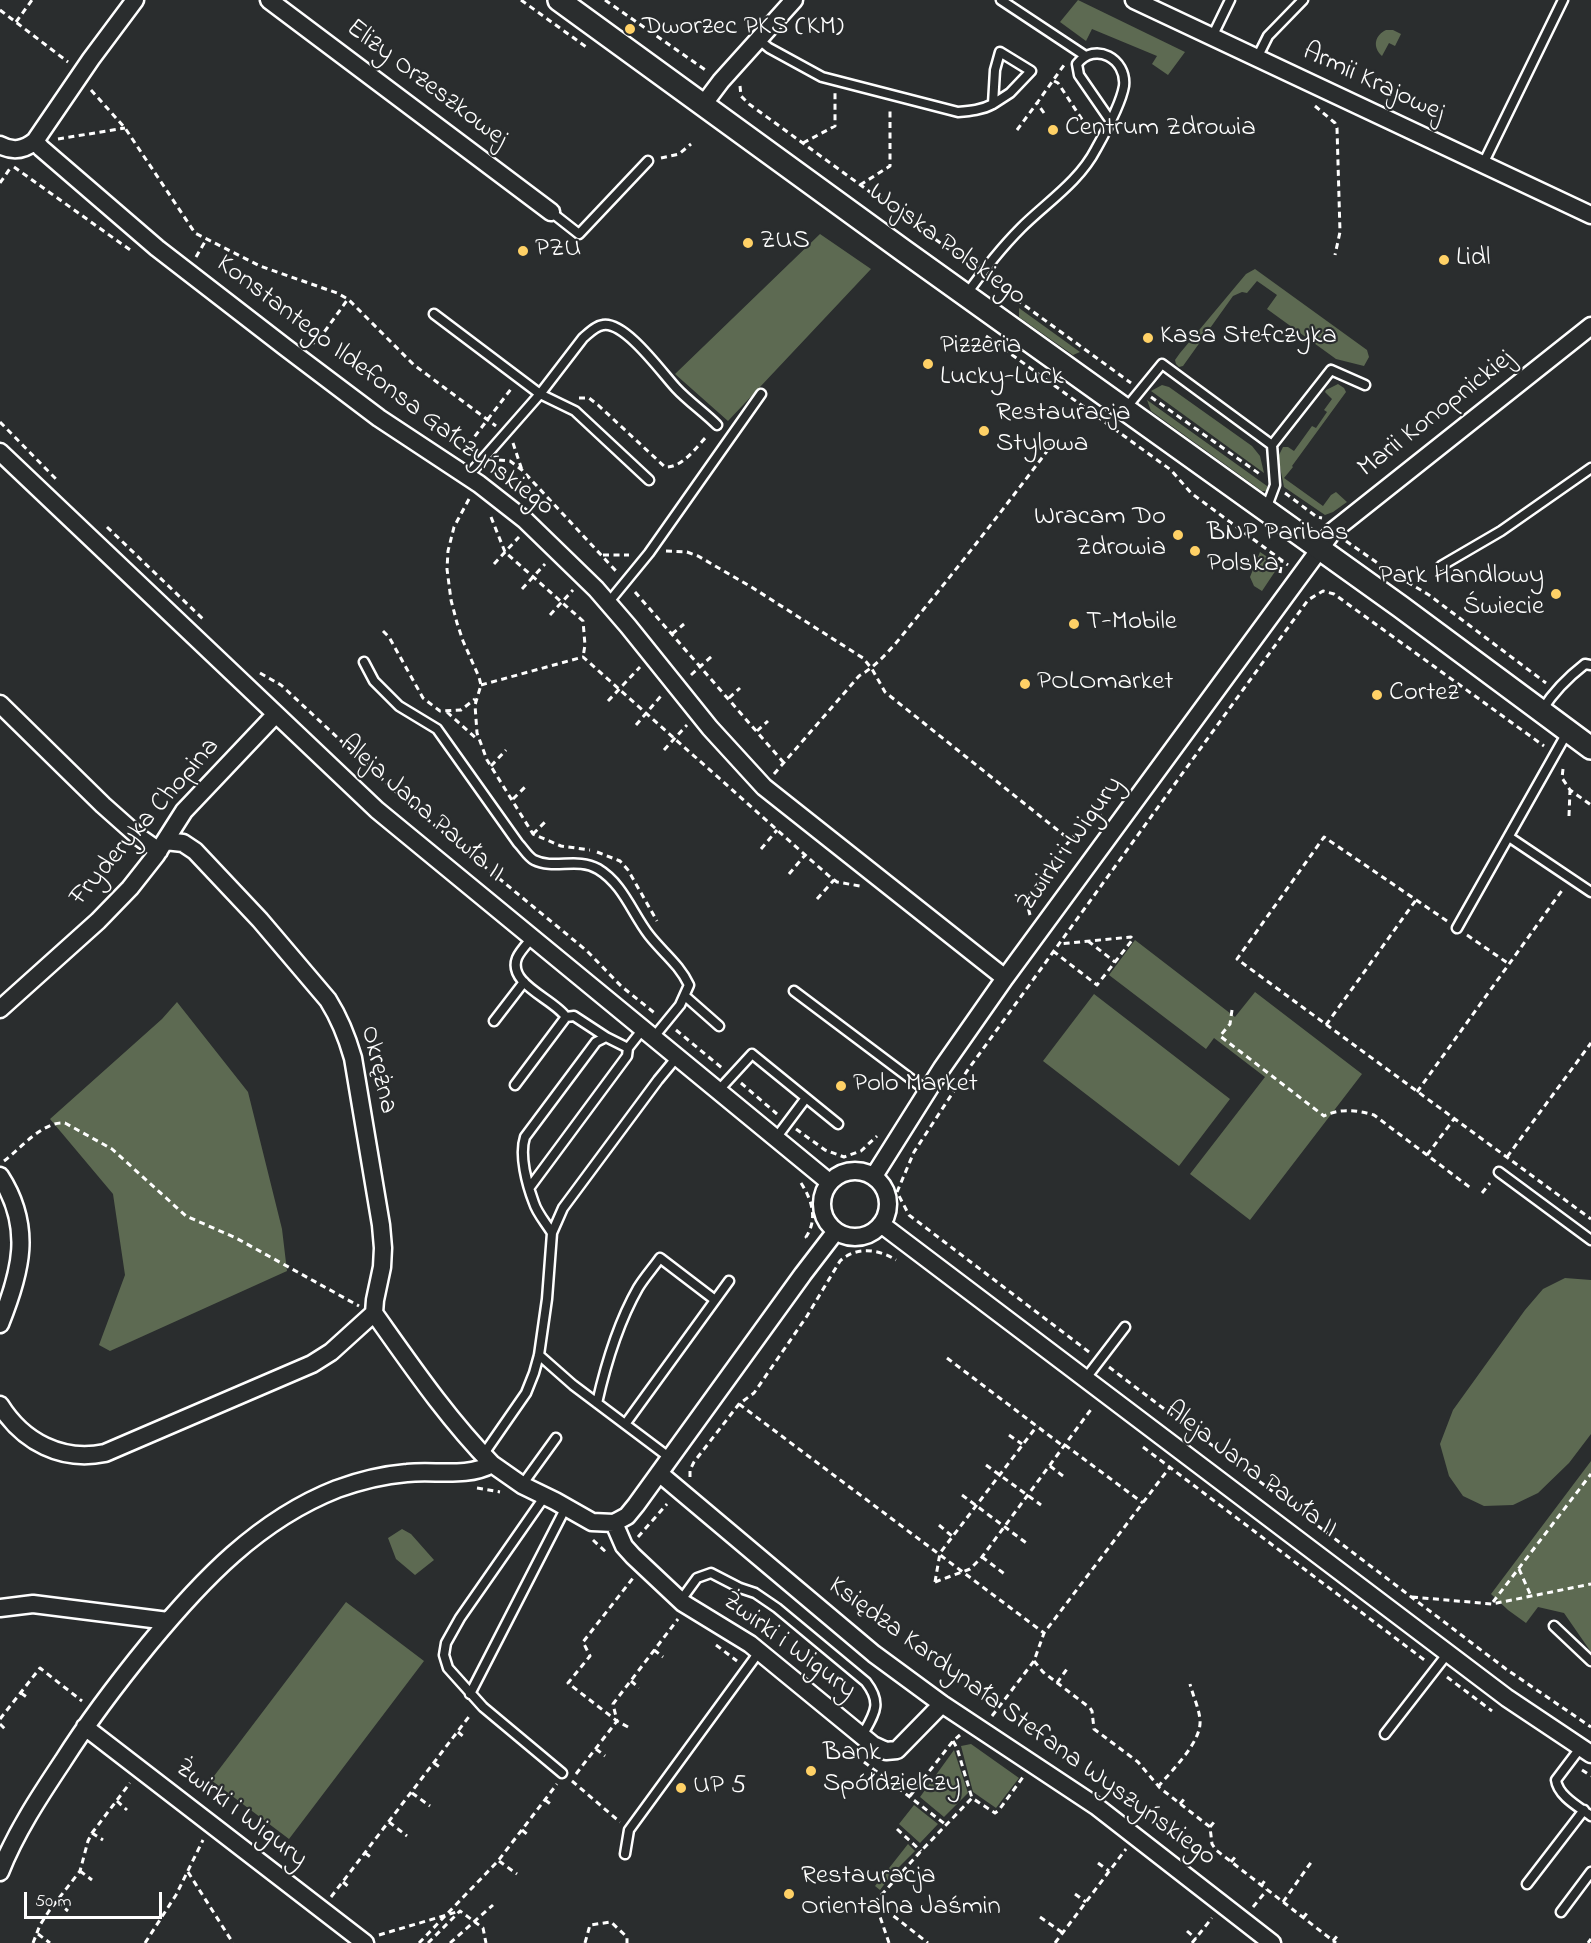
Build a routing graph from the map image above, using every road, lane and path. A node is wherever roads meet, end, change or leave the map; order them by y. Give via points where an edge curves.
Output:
1 (32, 0) edge
2 (135, 0) edge
3 (269, 0) edge
4 (521, 0) edge
5 (559, 0) edge
6 (605, 0) edge
7 (794, 0) edge
8 (1001, 0) edge
9 (1134, 0) edge
10 (1230, 0) edge
11 (1303, 0) edge
12 (1563, 0) edge
13 (0, 10) edge
14 (16, 22) junction
15 (1212, 37) junction
16 (758, 39) junction
17 (597, 54) dead end
18 (1084, 55) junction
19 (1257, 57) junction
20 (1066, 62) dead end
21 (74, 66) dead end
22 (712, 69) dead end
23 (1302, 78) junction
24 (742, 80) dead end
25 (834, 81) junction
26 (1054, 81) junction
27 (87, 85) dead end
28 (891, 94) junction
29 (1037, 103) junction
30 (993, 104) junction
31 (703, 105) junction
32 (1044, 113) dead end
33 (1110, 120) junction
34 (124, 129) junction
35 (1017, 130) dead end
36 (1092, 137) dead end
37 (35, 141) junction
38 (803, 143) junction
39 (691, 144) dead end
40 (0, 146) edge
41 (60, 146) dead end
42 (648, 161) joint
43 (1483, 164) junction
44 (11, 167) dead end
45 (0, 183) edge
46 (860, 185) junction
47 (551, 212) joint
48 (1591, 215) edge
49 (206, 240) junction
50 (1335, 255) dead end
51 (975, 259) dead end
52 (193, 263) dead end
53 (970, 265) junction
54 (981, 273) junction
55 (966, 295) junction
56 (348, 300) junction
57 (434, 314) dead end
58 (1591, 326) edge
59 (982, 333) dead end
60 (302, 346) dead end
61 (519, 378) junction
62 (1365, 385) dead end
63 (1140, 390) junction
64 (540, 394) junction
65 (761, 394) dead end
66 (566, 407) junction
67 (1125, 409) junction
68 (486, 419) junction
69 (0, 422) edge
70 (717, 426) joint
71 (499, 428) dead end
72 (512, 439) dead end
73 (1054, 442) dead end
74 (1272, 445) junction
75 (0, 452) edge
76 (494, 460) dead end
77 (452, 466) junction
78 (1591, 468) edge
79 (522, 470) junction
80 (467, 477) junction
81 (649, 480) dead end
82 (60, 483) dead end
83 (1275, 486) junction
84 (473, 494) dead end
85 (1266, 510) junction
86 (1327, 518) dead end
87 (106, 526) dead end
88 (531, 526) junction
89 (1271, 543) dead end
90 (1353, 546) dead end
91 (1267, 549) junction
92 (1319, 549) junction
93 (556, 550) junction
94 (649, 553) junction
95 (603, 555) junction
96 (1282, 560) dead end
97 (494, 564) dead end
98 (1442, 566) dead end
99 (584, 578) junction
100 (626, 581) junction
101 (522, 590) dead end
102 (608, 603) junction
103 (550, 615) dead end
104 (684, 624) dead end
105 (210, 627) dead end
106 (383, 631) dead end
107 (672, 634) junction
108 (651, 654) junction
109 (712, 656) dead end
110 (364, 662) dead end
111 (1591, 665) edge
112 (701, 666) junction
113 (872, 669) junction
114 (256, 672) dead end
115 (685, 681) dead end
116 (481, 686) junction
117 (740, 688) dead end
118 (619, 689) junction
119 (668, 690) dead end
120 (1554, 691) junction
121 (476, 697) junction
122 (729, 699) junction
123 (608, 701) dead end
124 (0, 704) edge
125 (1542, 711) junction
126 (447, 712) junction
127 (646, 713) junction
128 (699, 713) junction
129 (275, 715) junction
130 (768, 720) dead end
131 (636, 725) dead end
132 (757, 731) junction
133 (1568, 731) junction
134 (675, 738) junction
135 (479, 741) junction
136 (1591, 748) edge
137 (506, 750) dead end
138 (664, 750) dead end
139 (1555, 753) junction
140 (784, 763) junction
141 (491, 766) junction
142 (526, 786) dead end
143 (764, 787) junction
144 (1570, 790) junction
145 (512, 799) junction
146 (1591, 805) edge
147 (1569, 816) dead end
148 (546, 821) dead end
149 (1088, 821) dead end
150 (777, 830) junction
151 (533, 834) junction
152 (1509, 837) junction
153 (1070, 840) junction
154 (162, 846) junction
155 (761, 849) dead end
156 (805, 855) junction
157 (789, 874) dead end
158 (1571, 878) junction
159 (834, 880) junction
160 (869, 888) dead end
161 (1591, 892) edge
162 (817, 899) dead end
163 (1416, 900) junction
164 (1030, 916) dead end
165 (1457, 928) junction
166 (662, 929) dead end
167 (532, 938) junction
168 (1088, 941) junction
169 (1058, 944) junction
170 (1053, 951) junction
171 (1114, 962) junction
172 (1509, 964) junction
173 (1005, 978) junction
174 (524, 982) junction
175 (794, 991) dead end
176 (685, 996) junction
177 (0, 1009) edge
178 (1232, 1010) dead end
179 (566, 1017) junction
180 (494, 1021) dead end
181 (666, 1022) junction
182 (1326, 1025) junction
183 (719, 1026) dead end
184 (648, 1034) junction
185 (606, 1037) junction
186 (1591, 1043) edge
187 (628, 1048) junction
188 (677, 1057) junction
189 (733, 1077) junction
190 (514, 1085) dead end
191 (718, 1091) junction
192 (927, 1091) junction
193 (1417, 1092) junction
194 (806, 1098) junction
195 (1454, 1119) junction
196 (787, 1122) junction
197 (838, 1124) dead end
198 (883, 1129) dead end
199 (776, 1138) junction
200 (1427, 1155) junction
201 (1507, 1157) junction
202 (0, 1164) edge
203 (1499, 1172) joint
204 (0, 1176) edge
205 (874, 1176) junction
206 (800, 1180) dead end
207 (829, 1182) junction
208 (530, 1187) junction
209 (1472, 1189) dead end
210 (1591, 1220) edge
211 (882, 1224) junction
212 (836, 1231) junction
213 (552, 1233) junction
214 (806, 1237) dead end
215 (1591, 1240) edge
216 (904, 1265) dead end
217 (729, 1281) dead end
218 (715, 1300) junction
219 (374, 1313) junction
220 (0, 1324) edge
221 (1125, 1327) dead end
222 (539, 1355) junction
223 (947, 1358) dead end
224 (1100, 1360) junction
225 (1086, 1378) junction
226 (597, 1403) junction
227 (739, 1404) junction
228 (0, 1405) edge
229 (1092, 1408) dead end
230 (626, 1423) junction
231 (1037, 1425) junction
232 (1009, 1435) dead end
233 (556, 1437) dead end
234 (1136, 1441) dead end
235 (1022, 1445) junction
236 (1064, 1445) junction
237 (670, 1458) junction
238 (487, 1459) junction
239 (986, 1465) dead end
240 (1050, 1465) junction
241 (1170, 1467) junction
242 (659, 1473) junction
243 (1001, 1474) junction
244 (1591, 1474) edge
245 (1063, 1476) dead end
246 (691, 1480) dead end
247 (522, 1485) junction
248 (1028, 1494) junction
249 (963, 1495) dead end
250 (545, 1496) junction
251 (1143, 1503) junction
252 (977, 1505) junction
253 (1041, 1505) dead end
254 (566, 1507) junction
255 (614, 1523) junction
256 (939, 1526) dead end
257 (1004, 1526) junction
258 (952, 1536) junction
259 (1029, 1545) dead end
260 (940, 1553) junction
261 (982, 1557) junction
262 (1519, 1569) junction
263 (964, 1571) junction
264 (1006, 1575) dead end
265 (633, 1578) dead end
266 (1591, 1584) edge
267 (1531, 1596) junction
268 (1411, 1597) junction
269 (681, 1600) junction
270 (1492, 1604) junction
271 (0, 1608) edge
272 (679, 1618) dead end
273 (168, 1621) junction
274 (1554, 1626) dead end
275 (1044, 1632) junction
276 (654, 1650) junction
277 (759, 1652) junction
278 (1448, 1653) junction
279 (663, 1657) dead end
280 (1591, 1661) edge
281 (1069, 1666) dead end
282 (1435, 1668) junction
283 (630, 1681) junction
284 (1057, 1683) junction
285 (1190, 1684) dead end
286 (639, 1688) dead end
287 (21, 1693) junction
288 (470, 1694) junction
289 (28, 1698) dead end
290 (1095, 1702) dead end
291 (480, 1704) junction
292 (942, 1704) junction
293 (1090, 1708) junction
294 (96, 1712) junction
295 (1495, 1713) dead end
296 (0, 1719) edge
297 (617, 1721) junction
298 (0, 1724) edge
299 (628, 1726) dead end
300 (85, 1727) junction
301 (1591, 1727) edge
302 (5, 1729) dead end
303 (458, 1732) junction
304 (1385, 1734) dead end
305 (862, 1736) junction
306 (465, 1737) dead end
307 (1116, 1737) dead end
308 (953, 1741) dead end
309 (1112, 1743) junction
310 (596, 1749) junction
311 (1586, 1750) edge
312 (605, 1756) dead end
313 (1146, 1760) dead end
314 (1569, 1762) junction
315 (434, 1763) junction
316 (1142, 1766) junction
317 (441, 1768) dead end
318 (140, 1770) junction
319 (562, 1773) joint
320 (1024, 1775) dead end
321 (1591, 1776) edge
322 (1158, 1787) junction
323 (412, 1792) junction
324 (972, 1798) junction
325 (1184, 1799) dead end
326 (545, 1800) junction
327 (116, 1801) junction
328 (1180, 1804) junction
329 (552, 1805) dead end
330 (430, 1806) dead end
331 (127, 1810) dead end
332 (1587, 1813) edge
333 (389, 1822) junction
334 (1214, 1822) dead end
335 (210, 1825) junction
336 (1210, 1827) junction
337 (522, 1830) junction
338 (629, 1830) junction
339 (897, 1830) dead end
340 (92, 1833) junction
341 (528, 1835) dead end
342 (407, 1836) dead end
343 (103, 1840) dead end
344 (1128, 1848) dead end
345 (921, 1851) junction
346 (365, 1853) junction
347 (625, 1854) dead end
348 (1236, 1856) dead end
349 (372, 1858) dead end
350 (498, 1861) junction
351 (1231, 1862) junction
352 (1312, 1862) dead end
353 (1098, 1863) dead end
354 (80, 1871) junction
355 (0, 1872) edge
356 (188, 1872) junction
357 (1109, 1872) junction
358 (1591, 1872) edge
359 (517, 1874) dead end
360 (92, 1880) dead end
361 (1266, 1880) dead end
362 (343, 1882) junction
363 (1527, 1884) dead end
364 (1262, 1886) junction
365 (350, 1888) dead end
366 (1075, 1894) dead end
367 (57, 1902) junction
368 (875, 1902) junction
369 (1086, 1902) junction
370 (1283, 1902) junction
371 (493, 1905) dead end
372 (322, 1910) junction
373 (68, 1911) dead end
374 (460, 1911) junction
375 (1307, 1912) dead end
376 (1561, 1912) dead end
377 (1215, 1914) dead end
378 (1040, 1917) dead end
379 (1303, 1918) junction
380 (1187, 1930) dead end
381 (38, 1934) junction
382 (1063, 1934) junction
383 (1338, 1935) dead end
384 (1196, 1939) junction
385 (1591, 1939) edge
386 (363, 1941) edge
387 (1334, 1942) edge
388 (33, 1943) edge
389 (50, 1943) edge
390 (145, 1943) edge
391 (233, 1943) edge
392 (419, 1943) edge
393 (428, 1943) edge
394 (450, 1943) edge
395 (486, 1943) edge
396 (585, 1943) edge
397 (627, 1943) edge
398 (889, 1943) edge
399 (928, 1943) edge
400 (1055, 1943) edge
401 (1192, 1943) edge
402 (1272, 1943) edge
403 (1588, 1943) edge

1 - 14 path
2 - 37 street
3 - 47 street, Elizy Orzeszkowej
4 - 17 path
5 - 31 street, Wojska Polskiego
6 - 22 path via 693,63 708,71
7 - 16 street
8 - 18 lane
9 - 15 street, Armii Krajowej
10 - 15 lane
11 - 19 lane via 1268,36
12 - 43 lane
13 - 14 path
14 - 21 path
15 - 19 street, Armii Krajowej
16 - 25 lane
16 - 31 street
18 - 33 lane via 1077,64 1079,75
18 - 33 lane via 1096,52 1112,57 1123,73 1124,86
19 - 23 street, Armii Krajowej
20 - 26 path
23 - 43 street, Armii Krajowej
23 - 50 path via 1302,94 1337,128 1340,232
24 - 38 path via 741,96
25 - 28 lane
25 - 38 path via 835,126
26 - 29 path
26 - 36 path
27 - 34 path
28 - 30 lane via 957,112
28 - 46 path via 890,166
29 - 32 path
29 - 35 path
30 - 30 lane via 1010,93 1031,70 1000,52 994,70
31 - 55 street, Wojska Polskiego
33 - 54 lane via 1079,174 998,251
34 - 41 path via 58,137
34 - 49 path via 195,232
37 - 40 street via 16,150
37 - 77 street, Konstantego Ildefonsa Gałczyńskiego via 166,255 379,418
38 - 46 path
39 - 42 path via 679,153
42 - 47 lane via 579,234
43 - 48 street, Armii Krajowej
44 - 45 path
46 - 53 path
49 - 52 path
49 - 56 path
51 - 53 path
53 - 54 path
54 - 55 lane
54 - 63 path
55 - 67 street, Wojska Polskiego
56 - 60 path via 317,342
56 - 68 path via 414,365
57 - 61 lane
58 - 92 street, Marii Konopnickiej via 1333,531
59 - 91 path via 1171,470 1191,493
61 - 64 lane
61 - 68 path
62 - 74 lane via 1331,370
63 - 67 lane
63 - 74 lane via 1162,364
63 - 83 path
64 - 66 lane
64 - 70 lane via 583,338 603,325 615,327
64 - 80 lane
65 - 94 lane
66 - 70 path via 579,398 589,398 664,467 683,461
66 - 81 lane
67 - 85 street, Wojska Polskiego
68 - 71 path
68 - 77 path
69 - 82 path
72 - 79 path
73 - 113 path via 975,547
74 - 83 lane
75 - 129 street, Aleja Jana Pawła II
76 - 79 path via 510,461
77 - 80 street, Konstantego Ildefonsa Gałczyńskiego
78 - 98 lane via 1501,531
79 - 95 path
80 - 88 street, Konstantego Ildefonsa Gałczyńskiego
83 - 85 lane
83 - 86 path via 1317,517
84 - 116 path via 454,526 447,582 463,642
85 - 92 street, Wojska Polskiego
87 - 105 path
88 - 93 street, Konstantego Ildefonsa Gałczyńskiego
88 - 97 path
89 - 91 path
90 - 120 path via 1429,595
91 - 96 path
92 - 125 street, Wojska Polskiego
92 - 173 street, Żwirki i Wigury
93 - 99 street, Konstantego Ildefonsa Gałczyńskiego
93 - 101 path
94 - 95 path
94 - 100 lane
94 - 113 path via 675,550 698,556 862,658
95 - 100 path
99 - 102 street, Konstantego Ildefonsa Gałczyńskiego
99 - 103 path
100 - 102 lane
100 - 107 path
102 - 108 street, Konstantego Ildefonsa Gałczyńskiego
104 - 107 path
106 - 126 path via 423,698
107 - 112 path
108 - 118 path
108 - 128 street, Konstantego Ildefonsa Gałczyńskiego
109 - 112 path
110 - 176 lane via 374,681 399,706 437,729 534,860 581,863 598,869 614,882 647,933 682,970 689,985
111 - 120 lane via 1585,664
112 - 115 path
112 - 122 path
113 - 140 path via 859,675
113 - 153 path via 885,692
114 - 181 path via 281,685 410,805 587,951 621,986
116 - 118 path via 583,657
116 - 121 path
117 - 122 path
118 - 123 path
118 - 127 path
119 - 127 path
120 - 125 lane
121 - 126 path via 460,710
121 - 135 path
122 - 132 path
124 - 154 street, Okrężna via 139,837
125 - 133 street, Wojska Polskiego
126 - 135 path
127 - 131 path
127 - 134 path
128 - 134 path
128 - 143 street, Konstantego Ildefonsa Gałczyńskiego
129 - 154 street, Fryderyka Chopina via 184,812
129 - 167 street, Aleja Jana Pawła II via 377,810
130 - 132 path
132 - 140 path
133 - 136 street, Wojska Polskiego
133 - 139 lane
134 - 138 path
134 - 150 path
135 - 141 path
137 - 141 path
139 - 144 path via 1564,760 1562,778
139 - 152 lane
139 - 169 path via 1335,594 1323,591 1308,600
140 - 143 path
141 - 145 path
142 - 145 path
143 - 173 street, Konstantego Ildefonsa Gałczyńskiego
144 - 146 path
144 - 147 path
145 - 151 path
148 - 151 path
149 - 153 path
150 - 155 path
150 - 156 path
151 - 166 path via 561,846 589,850 620,861
152 - 158 lane
152 - 165 lane
153 - 164 path via 1026,900
154 - 177 street, Fryderyka Chopina via 98,921
154 - 219 street, Okrężna via 183,843 195,851 328,1000 347,1036 382,1236 382,1267
156 - 157 path
156 - 159 path
158 - 161 lane
158 - 172 path
159 - 160 path
159 - 162 path
163 - 165 path
163 - 182 path
163 - 182 path via 1324,837 1237,959
165 - 172 path
167 - 174 lane via 517,958 516,969
167 - 184 street, Aleja Jana Pawła II
168 - 169 path
168 - 171 path
168 - 171 path via 1131,937
169 - 170 path
170 - 171 path via 1097,985
170 - 224 path via 931,1124 897,1192 909,1215
172 - 193 path
173 - 192 street, Żwirki i Wigury
174 - 179 lane
174 - 180 lane
175 - 192 lane
176 - 181 lane
176 - 183 lane
178 - 200 path via 1230,1024 1221,1036 1324,1116 1342,1110 1374,1115
179 - 185 lane via 574,1016
179 - 190 lane
181 - 184 lane
181 - 189 path
182 - 193 path
184 - 187 lane
184 - 188 street, Aleja Jana Pawła II
185 - 187 lane
185 - 208 lane via 596,1042 525,1137 521,1148
186 - 201 path
187 - 208 lane via 627,1056
188 - 191 street, Aleja Jana Pawła II
188 - 213 lane via 563,1208
189 - 191 lane
189 - 194 lane via 752,1054
189 - 196 path
191 - 199 street, Aleja Jana Pawła II
192 - 205 street, Żwirki i Wigury
193 - 195 path
194 - 196 lane
194 - 197 lane
195 - 200 path
195 - 201 path
196 - 198 path via 825,1150 844,1157 861,1151
196 - 199 lane
199 - 207 street, Aleja Jana Pawła II
200 - 209 path
201 - 203 path
201 - 210 path
202 - 219 path via 44,1129 57,1122 66,1123 112,1149 186,1216 236,1238
203 - 215 lane
204 - 220 street via 14,1206 21,1242 18,1271
205 - 207 street via 850,1171
205 - 211 street via 887,1193 889,1204
206 - 214 path via 811,1201 812,1226
207 - 212 street via 824,1192 823,1214
208 - 213 lane via 534,1204
211 - 212 street via 865,1236 846,1236
211 - 225 street, Aleja Jana Pawła II
212 - 237 street
213 - 222 lane
216 - 227 path via 883,1252 866,1250 845,1256 754,1392
217 - 218 lane
218 - 226 lane via 660,1258 638,1288 620,1325
218 - 230 lane
219 - 228 street via 312,1364 105,1453 74,1455 45,1447 25,1435
219 - 238 street via 433,1396
221 - 224 lane
222 - 226 lane
222 - 238 lane via 526,1393
223 - 231 path
224 - 225 lane
224 - 268 path
225 - 278 street, Aleja Jana Pawła II
226 - 230 lane
227 - 246 path via 694,1462
227 - 260 path
229 - 236 path
230 - 237 lane
231 - 235 path
231 - 236 path
232 - 235 path
233 - 247 lane
234 - 241 path
235 - 243 path
236 - 240 path
236 - 251 path
237 - 242 street
238 - 247 street
238 - 273 street via 482,1469 471,1472 384,1476 330,1492 291,1512 243,1545
239 - 243 path
240 - 245 path
240 - 248 path
241 - 251 path
241 - 282 path
242 - 255 street via 627,1516
242 - 292 street, Księdza Kardynała Stefana Wyszyńskiego via 840,1627
243 - 248 path
243 - 252 path
244 - 262 path
247 - 250 street
248 - 253 path
248 - 257 path
249 - 252 path
250 - 254 street
250 - 288 lane via 446,1643 448,1668
251 - 275 path
252 - 257 path
252 - 258 path
254 - 255 street via 592,1522
254 - 288 lane
255 - 269 street, Żwirki i Wigury via 624,1546
256 - 258 path
257 - 259 path
257 - 261 path
258 - 260 path
260 - 263 path
260 - 263 path via 935,1582
261 - 263 path
261 - 264 path
262 - 267 path
262 - 270 path
263 - 275 path
265 - 297 path via 583,1642 590,1656 568,1683
266 - 267 path
267 - 270 path
268 - 270 path
268 - 301 path
269 - 277 street, Żwirki i Wigury
269 - 305 lane via 697,1578 711,1573 777,1608 866,1682 875,1694 873,1715
271 - 273 street via 33,1604
272 - 276 path
273 - 294 street
274 - 280 lane
275 - 284 path via 1034,1661
276 - 279 path
276 - 283 path
277 - 305 street, Żwirki i Wigury
277 - 338 lane
278 - 282 lane
278 - 311 street, Aleja Jana Pawła II
281 - 284 path
282 - 295 path
282 - 304 lane
283 - 286 path
283 - 297 path via 613,1704
284 - 293 path
285 - 322 path via 1200,1720 1198,1734
287 - 289 path
287 - 294 path via 40,1668
287 - 296 path
288 - 291 lane
290 - 293 path
291 - 303 path
291 - 319 lane
292 - 305 street, Żwirki i Wigury via 897,1750 886,1752
292 - 402 street, Księdza Kardynała Stefana Wyszyńskiego via 1095,1806
293 - 309 path via 1094,1729
294 - 300 street
297 - 299 path
297 - 310 path
298 - 302 path
300 - 318 street, Żwirki i Wigury
300 - 355 street via 32,1808
303 - 306 path
303 - 315 path
307 - 309 path
308 - 324 path
309 - 316 path
310 - 312 path
310 - 338 path via 571,1780
311 - 314 lane
313 - 316 path
314 - 321 path
314 - 332 lane via 1556,1780 1557,1786
315 - 317 path
315 - 323 path
316 - 322 path
318 - 327 path
318 - 335 street, Żwirki i Wigury
319 - 326 path
320 - 324 path via 995,1813
322 - 328 path
323 - 330 path
323 - 333 path
324 - 345 path
325 - 328 path
326 - 329 path
326 - 337 path
327 - 331 path
327 - 340 path
328 - 336 path
332 - 363 lane
333 - 342 path
333 - 346 path
334 - 336 path
335 - 356 path
335 - 372 street, Żwirki i Wigury
336 - 351 path via 1212,1844
337 - 341 path
337 - 350 path
338 - 347 lane
339 - 345 path
340 - 343 path
340 - 354 path
344 - 357 path
345 - 368 path
346 - 349 path
346 - 362 path
348 - 351 path
350 - 359 path
350 - 392 path
351 - 364 path
352 - 370 path
353 - 357 path
354 - 360 path
354 - 367 path
356 - 390 path
356 - 391 path
357 - 369 path
358 - 376 lane
361 - 364 path
362 - 365 path
362 - 372 path
364 - 370 path
366 - 369 path
367 - 373 path
367 - 381 path
368 - 398 path
368 - 399 path
369 - 382 path
370 - 379 path
371 - 394 path
372 - 386 street, Żwirki i Wigury
374 - 386 path
374 - 393 path
374 - 395 path via 483,1928
375 - 379 path
377 - 384 path
378 - 382 path
379 - 387 path
380 - 384 path
381 - 388 path
381 - 389 path
382 - 400 path
383 - 387 path
384 - 401 path
385 - 403 path
396 - 397 path via 590,1925 611,1922 627,1937

